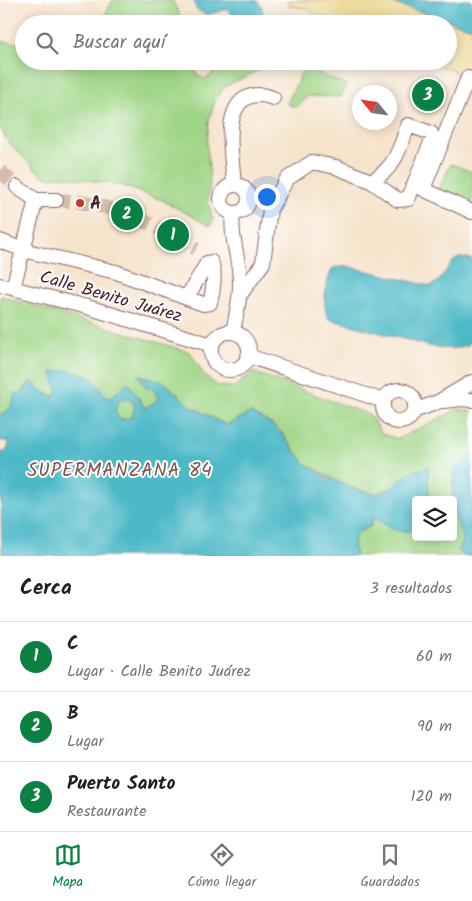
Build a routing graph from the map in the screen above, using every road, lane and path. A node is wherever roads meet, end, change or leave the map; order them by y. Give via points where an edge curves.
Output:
1 (468, 78) dead end
2 (273, 98) dead end
3 (371, 181) junction
4 (234, 186) junction
5 (17, 187) tunnel mouth
6 (36, 200) junction
7 (56, 200) tunnel mouth
8 (472, 212) edge
9 (233, 213) junction
10 (0, 241) edge
11 (24, 250) junction
12 (6, 286) edge
13 (240, 295) junction
14 (188, 298) dead end
15 (233, 332) junction
16 (212, 344) junction
17 (248, 356) junction
18 (472, 382) edge
19 (472, 400) edge
20 (384, 401) junction
21 (438, 402) junction
22 (414, 411) junction

1 - 8 street via 423,188
2 - 4 street via 265,95 249,97 238,103 234,110 231,128
3 - 3 street via 382,176 394,163 408,124 431,133 432,140 408,199 398,200
3 - 13 street via 336,167 312,162 287,179 270,209 263,263
4 - 9 street via 224,191 221,200 225,209
4 - 9 street via 245,189 250,201 246,209
5 - 6 street
6 - 7 street
6 - 11 street
9 - 13 street via 233,243
10 - 11 street
11 - 12 street
11 - 14 street via 116,272
12 - 16 street, Calle Benito Juárez
13 - 15 street
15 - 16 street via 223,333
15 - 17 street via 248,343
16 - 17 street via 211,357 224,369 236,369
17 - 20 street
18 - 21 street
19 - 21 street
20 - 22 street via 384,412 397,422 407,420
20 - 22 street via 389,393 404,390 414,401
21 - 22 street

